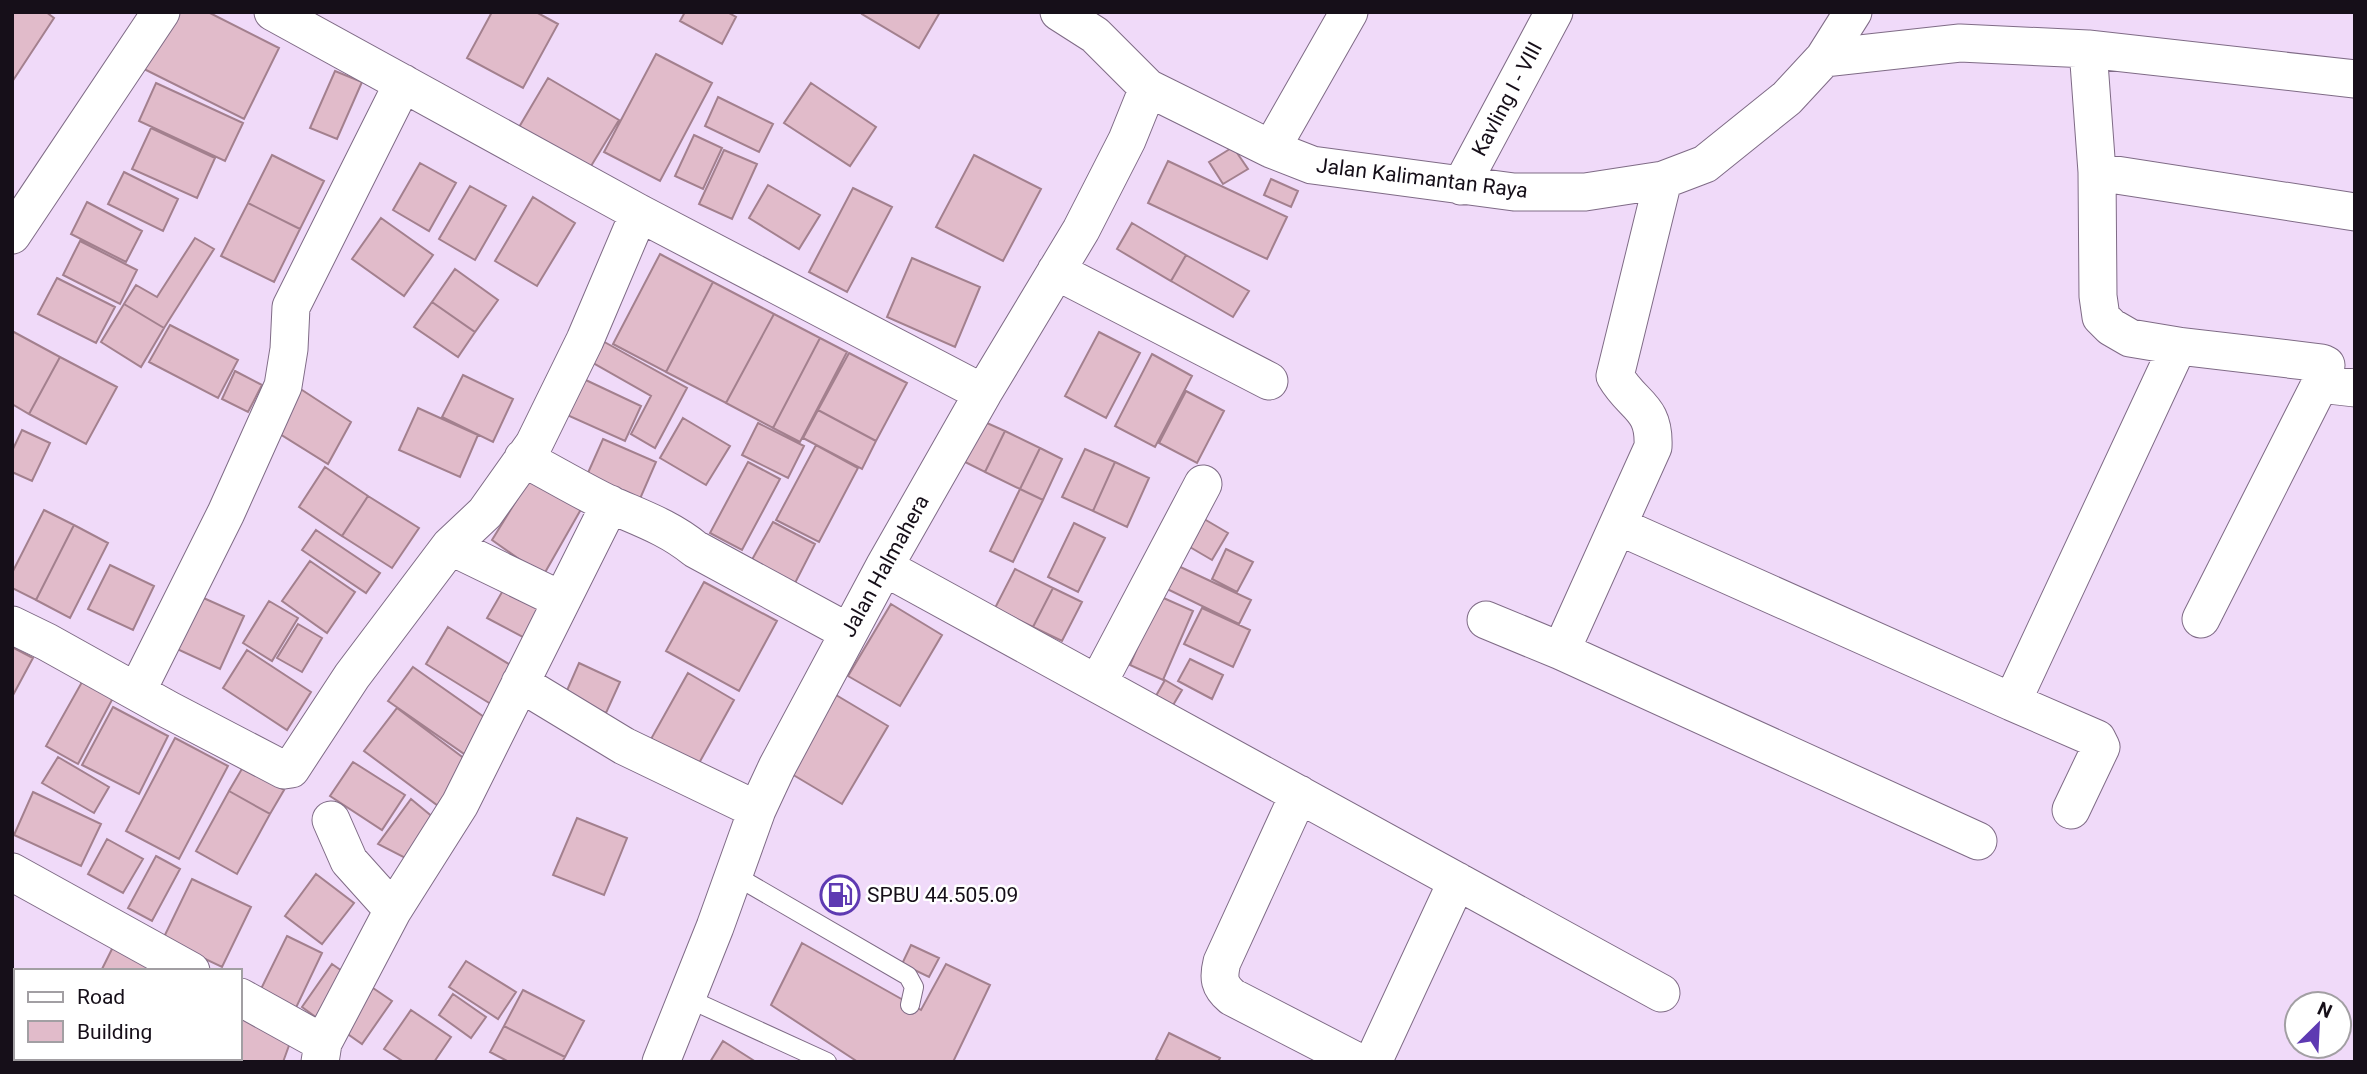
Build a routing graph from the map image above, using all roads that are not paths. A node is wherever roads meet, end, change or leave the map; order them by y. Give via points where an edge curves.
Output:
1 (161, 12) edge
2 (273, 12) edge
3 (1059, 12) edge
4 (1349, 12) edge
5 (1554, 12) edge
6 (1853, 12) edge
7 (2088, 49) junction
8 (1824, 58) junction
9 (2355, 79) edge
10 (403, 83) junction
11 (1148, 89) junction
12 (1271, 149) junction
13 (2097, 172) junction
14 (1663, 180) junction
15 (1461, 186) junction
16 (2355, 212) edge
17 (639, 213) junction
18 (12, 235) edge
19 (1056, 271) junction
20 (2178, 346) junction
21 (1269, 381) dead end
22 (2337, 386) edge
23 (983, 393) junction
24 (523, 458) junction
25 (1203, 484) dead end
26 (610, 504) junction
27 (1618, 526) junction
28 (450, 547) junction
29 (884, 566) junction
30 (561, 600) junction
31 (2201, 619) dead end
32 (1486, 620) dead end
33 (12, 625) edge
34 (848, 632) junction
35 (1561, 651) junction
36 (520, 683) junction
37 (1098, 683) junction
38 (137, 691) junction
39 (2012, 702) junction
40 (1299, 794) junction
41 (757, 810) junction
42 (2071, 810) dead end
43 (331, 820) dead end
44 (1978, 841) dead end
45 (12, 872) edge
46 (734, 875) junction
47 (1457, 881) junction
48 (393, 910) junction
49 (187, 969) edge
50 (1661, 993) dead end
51 (242, 998) edge
52 (687, 998) junction
53 (910, 1005) dead end
54 (322, 1053) edge
55 (661, 1062) edge
56 (827, 1062) edge
57 (1358, 1062) edge
58 (1373, 1062) edge

1 - 18 street
2 - 10 street
3 - 11 street, Jalan Kalimantan Raya via 1095,36
4 - 12 street
5 - 15 street, Kavling I - VIII
6 - 8 street, Jalan Kalimantan Raya
7 - 8 street via 1960,43
7 - 9 street
7 - 13 street
8 - 14 street, Jalan Kalimantan Raya via 1787,97 1706,164
10 - 17 street
10 - 38 street via 291,307 283,386
11 - 12 street, Jalan Kalimantan Raya
11 - 19 street, Jalan Halmahera via 1127,140
12 - 15 street, Jalan Kalimantan Raya via 1312,165
13 - 16 street
13 - 20 street via 2102,317 2130,338
14 - 15 street, Jalan Kalimantan Raya via 1585,192
14 - 27 street via 1615,376 1649,417 1653,447
17 - 23 street
17 - 24 street via 585,340
19 - 21 street
19 - 23 street, Jalan Halmahera
20 - 22 street via 2322,363
20 - 39 street
22 - 31 street
23 - 29 street, Jalan Halmahera
24 - 26 street
24 - 28 street via 485,513
25 - 37 street
26 - 30 street
26 - 34 street via 648,519
27 - 35 street
27 - 39 street
28 - 30 street
28 - 38 street via 352,676 288,771
29 - 34 street, Jalan Halmahera
29 - 37 street
30 - 36 street
32 - 35 street
33 - 38 street
34 - 41 street, Jalan Halmahera
35 - 44 street
36 - 41 street via 624,746
36 - 48 street via 460,804
37 - 40 street
39 - 42 street via 2101,743
40 - 47 street
40 - 57 street via 1222,962 1220,985 1232,997
41 - 46 street, Jalan Halmahera
43 - 48 street via 349,862
45 - 49 street
46 - 52 street, Jalan Halmahera
46 - 53 lane via 908,975 914,987
47 - 50 street
47 - 58 street
48 - 54 street
51 - 54 street
52 - 55 street, Jalan Halmahera
52 - 56 lane

